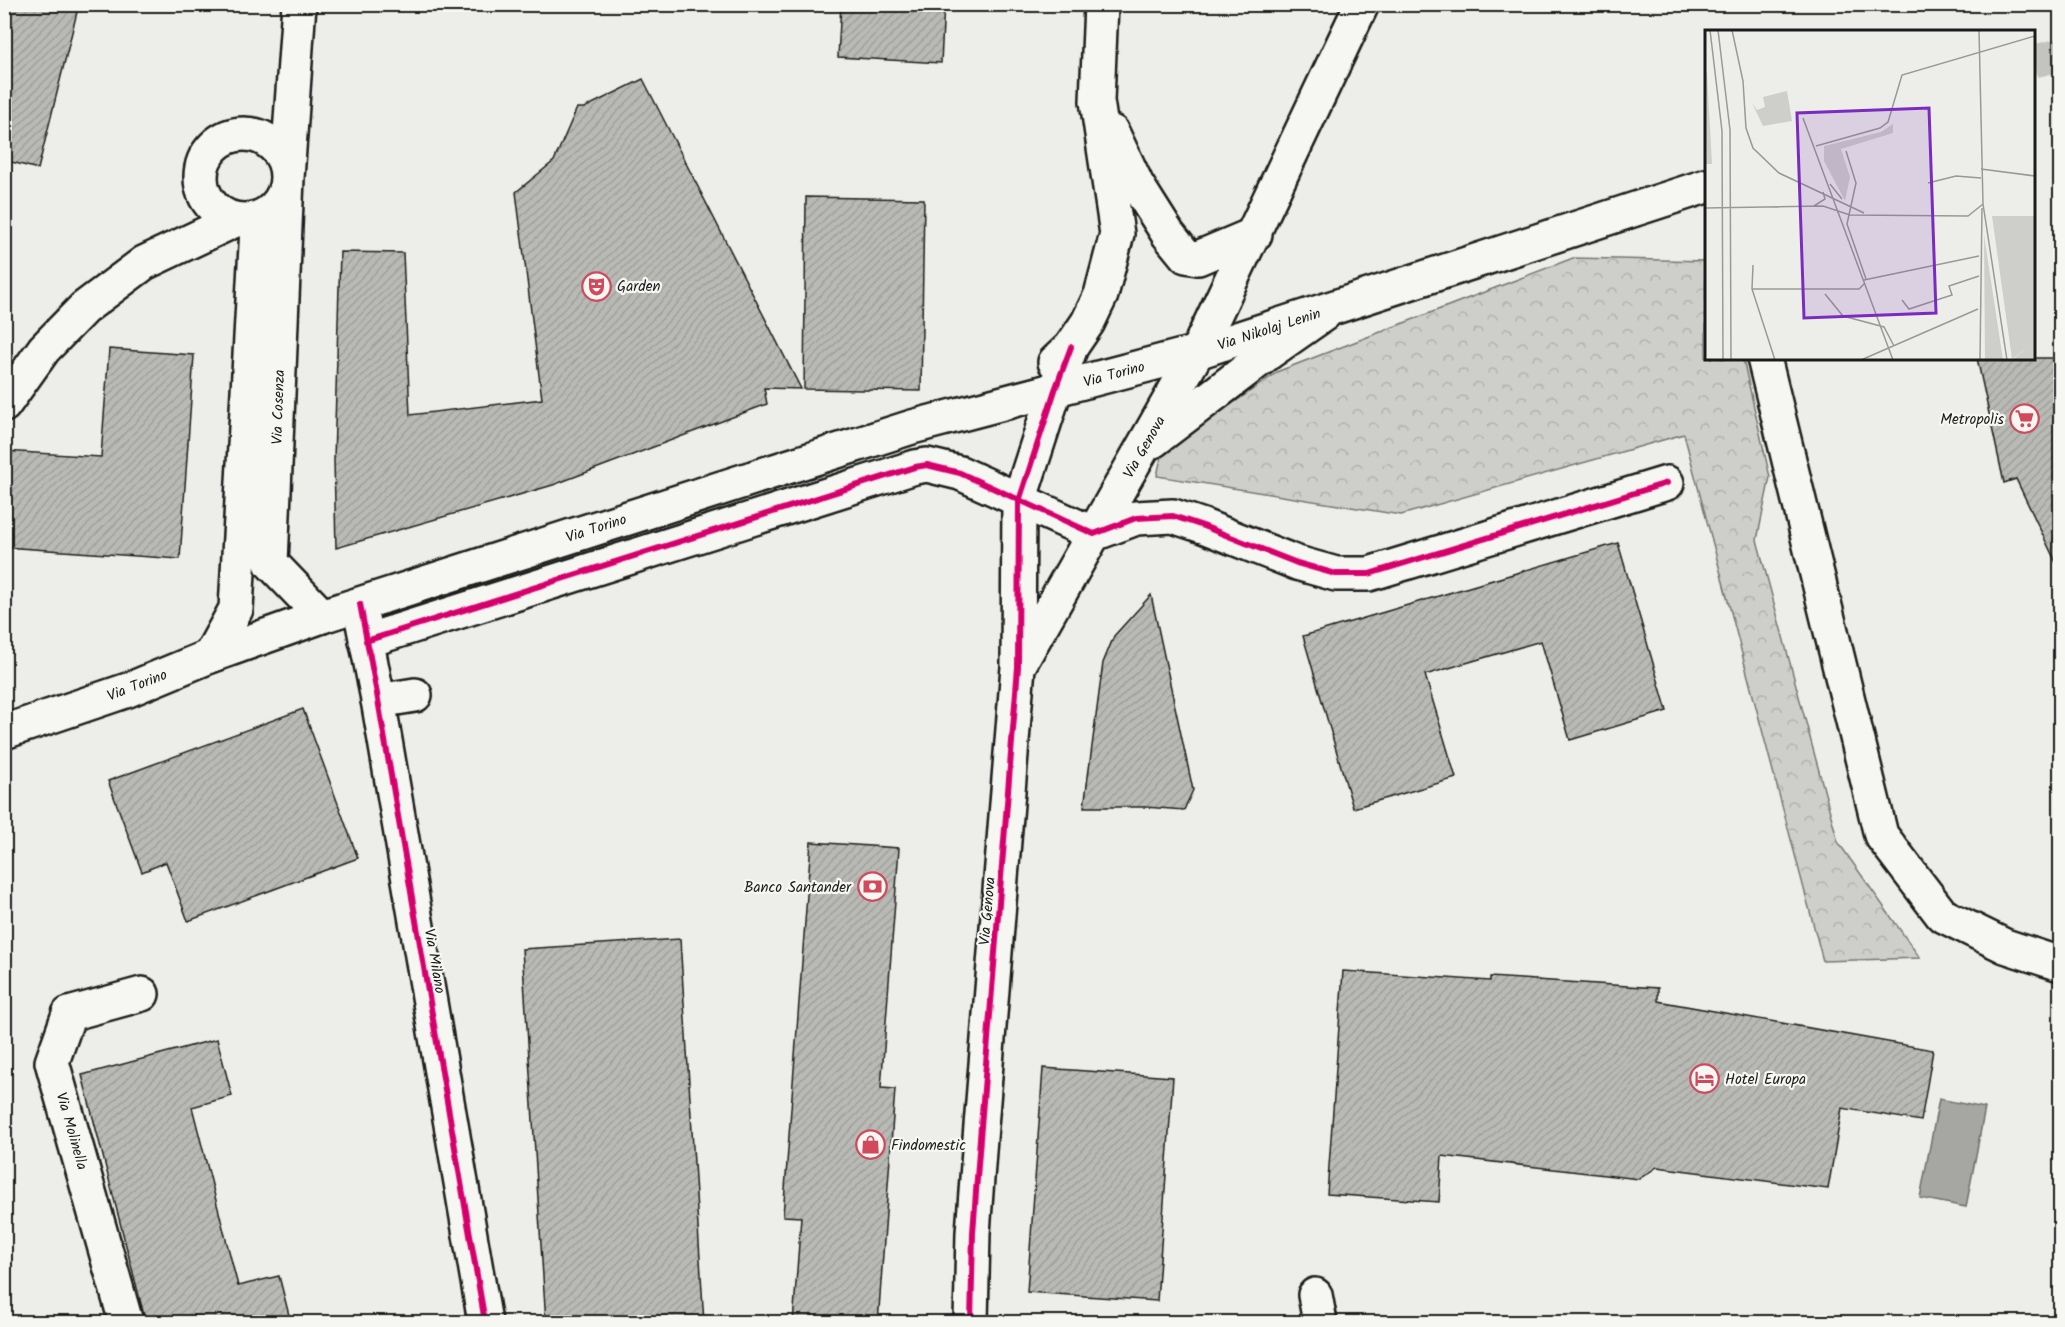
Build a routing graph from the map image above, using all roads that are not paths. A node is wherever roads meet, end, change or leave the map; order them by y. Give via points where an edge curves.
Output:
1 (299, 4) edge
2 (1101, 4) edge
3 (1362, 4) edge
4 (1097, 101) junction
5 (287, 178) junction
6 (1705, 187) edge
7 (244, 220) junction
8 (1255, 234) junction
9 (1336, 307) junction
10 (1071, 347) junction
11 (1197, 352) junction
12 (1764, 360) edge
13 (1054, 390) junction
14 (1013, 400) junction
15 (4, 405) edge
16 (1142, 449) junction
17 (1667, 483) dead end
18 (1019, 501) junction
19 (1094, 534) junction
20 (360, 604) junction
21 (322, 616) junction
22 (366, 641) junction
23 (210, 656) junction
24 (1018, 667) junction
25 (415, 694) dead end
26 (378, 701) junction
27 (4, 732) edge
28 (2061, 964) edge
29 (142, 994) dead end
30 (126, 1323) edge
31 (485, 1323) edge
32 (972, 1323) edge

1 - 5 street, Via Cosenza
2 - 4 street
3 - 8 street, Via Nikolaj Lenin
4 - 8 street via 1137,185 1186,256 1208,255
4 - 10 street via 1117,234 1101,295
5 - 7 street, Via Cosenza via 278,205 266,214
5 - 7 street, Via Cosenza via 286,165 269,142 243,134 218,143 203,166 204,194 222,214
5 - 21 street, Via Cosenza via 271,563
6 - 9 street, Via Nikolaj Lenin
7 - 15 street, Via Cosenza via 144,263 84,308 44,349
7 - 23 street, Via Cosenza via 257,228 236,609
8 - 11 street, Via Nikolaj Lenin
9 - 11 street, Via Nikolaj Lenin
9 - 16 street via 1270,351
10 - 13 street
10 - 14 street
11 - 13 street, Via Torino
11 - 16 street, Via Genova
12 - 28 street via 1881,835 1942,915 2005,946
13 - 14 street, Via Torino
13 - 18 street, Via Genova
14 - 20 street, Via Torino via 912,426
16 - 19 street, Via Genova
17 - 19 street via 1369,574 1336,574 1297,563 1173,516 1136,518
18 - 19 street
18 - 22 street via 960,473 927,465 915,467
18 - 24 street, Via Genova
19 - 24 street, Via Genova
20 - 21 street, Via Torino
20 - 22 street, Via Milano
21 - 23 street, Via Torino
22 - 26 street, Via Milano
23 - 27 street, Via Torino via 128,690
24 - 32 street, Via Genova via 978,1174
25 - 26 street
26 - 31 street, Via Milano
29 - 30 street, Via Molinella via 69,1014 52,1062

